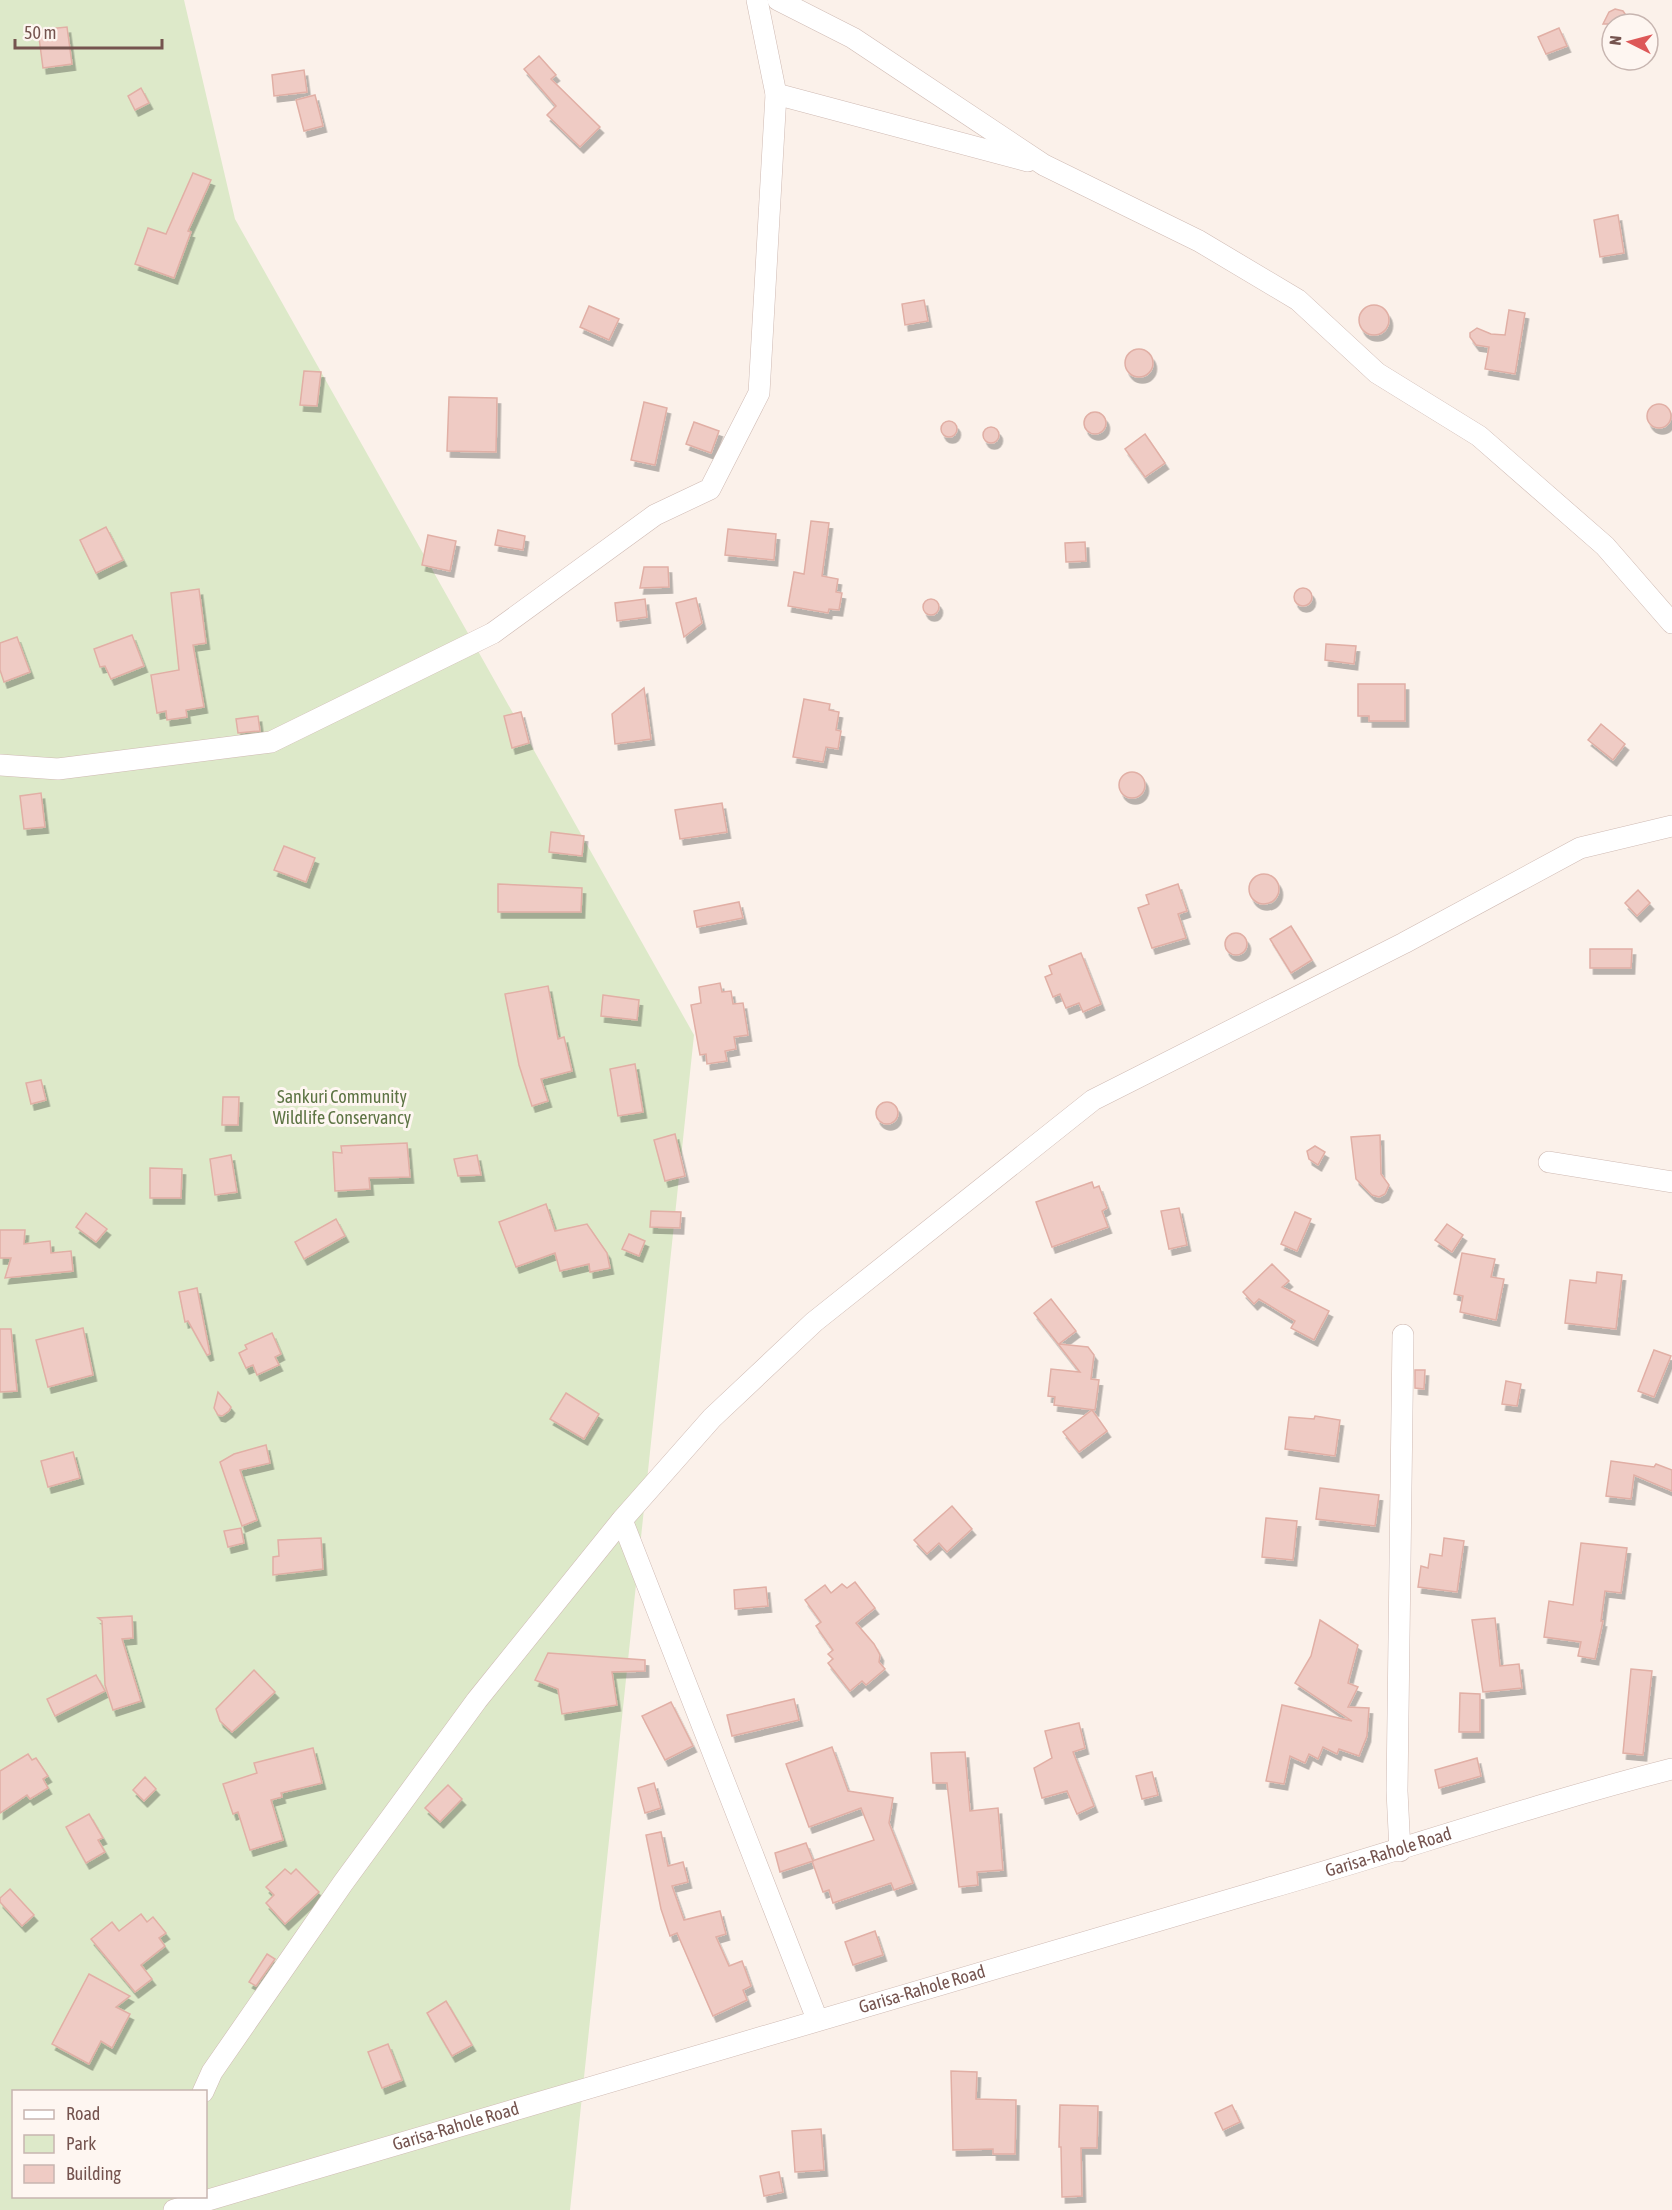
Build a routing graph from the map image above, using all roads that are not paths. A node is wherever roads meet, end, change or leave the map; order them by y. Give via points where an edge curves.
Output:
1 (757, 0) edge
2 (778, 0) edge
3 (776, 94) junction
4 (1044, 165) junction
5 (1672, 623) edge
6 (0, 765) edge
7 (1672, 826) edge
8 (1549, 1162) dead end
9 (1672, 1182) edge
10 (1403, 1335) dead end
11 (622, 1520) junction
12 (1672, 1769) edge
13 (1400, 1851) junction
14 (817, 2019) junction
15 (204, 2090) edge
16 (205, 2199) edge
17 (174, 2210) edge

1 - 3 street
2 - 4 street via 853,38
3 - 4 street
3 - 6 street via 759,393 710,489 655,515 493,633 271,742 58,769
4 - 5 street via 1199,241 1298,300 1377,373 1479,436 1605,546
7 - 11 street via 1580,848 1404,943 1093,1100 814,1322 712,1418
8 - 9 street
10 - 13 street via 1397,1791
11 - 14 street
11 - 15 street via 463,1719 343,1883
12 - 13 street, Garisa-Rahole Road via 1570,1795
13 - 14 street, Garisa-Rahole Road
14 - 16 street, Garisa-Rahole Road
16 - 17 street, Garisa-Rahole Road

